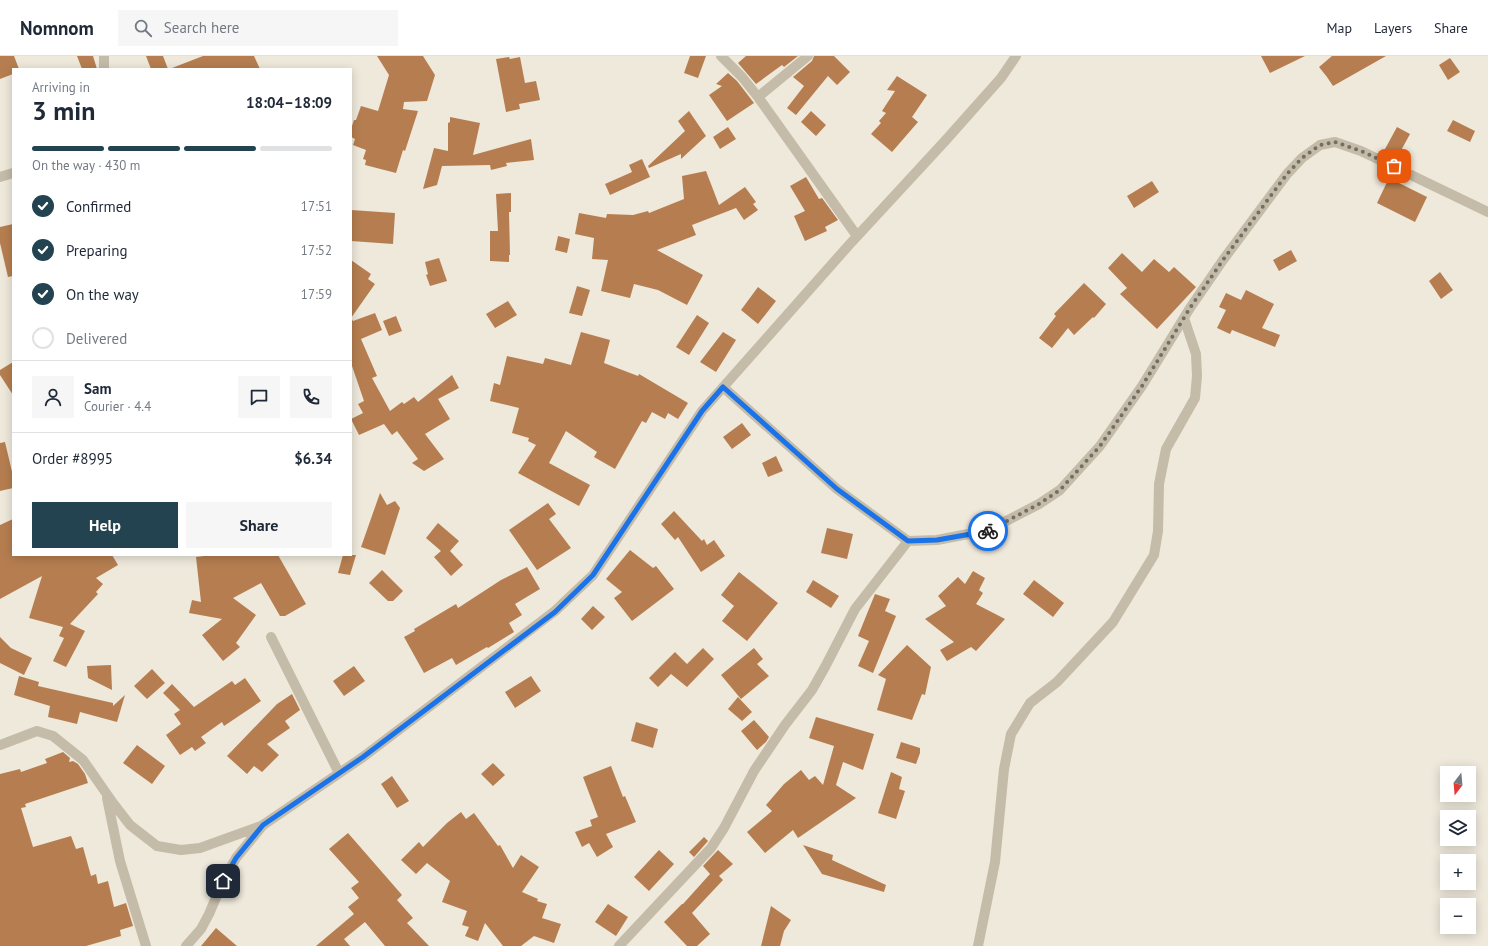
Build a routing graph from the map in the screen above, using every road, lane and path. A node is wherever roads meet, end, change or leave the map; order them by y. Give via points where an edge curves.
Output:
1 (104, 56) edge
2 (721, 56) edge
3 (808, 56) edge
4 (1016, 56) edge
5 (104, 68) edge
6 (758, 97) junction
7 (12, 173) edge
8 (0, 178) edge
9 (1488, 212) edge
10 (857, 236) junction
11 (1184, 318) junction
12 (723, 387) junction
13 (908, 541) junction
14 (271, 637) dead end
15 (0, 745) edge
16 (338, 773) junction
17 (105, 792) junction
18 (263, 825) junction
19 (146, 946) edge
20 (186, 946) edge
21 (619, 946) edge
22 (978, 946) edge

1 - 5 street
2 - 6 street
3 - 6 street
4 - 10 street via 950,135
6 - 10 street
7 - 8 street
9 - 11 street via 1361,151 1335,142 1320,145 1302,158 1287,174 1223,260
10 - 12 street
11 - 13 street via 1142,386 1100,446 1060,490 989,530 937,540
11 - 22 street via 1196,354 1195,398 1166,448 1159,484 1158,531 1154,555 1113,622 1057,682 1030,703 1011,734 1004,769 995,862
12 - 13 street via 837,489
12 - 16 street via 702,411 593,575 555,612 363,757
13 - 21 street via 855,609 812,690 754,772 711,848
14 - 16 street
15 - 17 street via 37,731 53,736 83,760
16 - 18 street
17 - 18 street via 130,825 157,846 181,850 200,848
17 - 19 street via 120,861
18 - 20 street via 236,858 209,914

